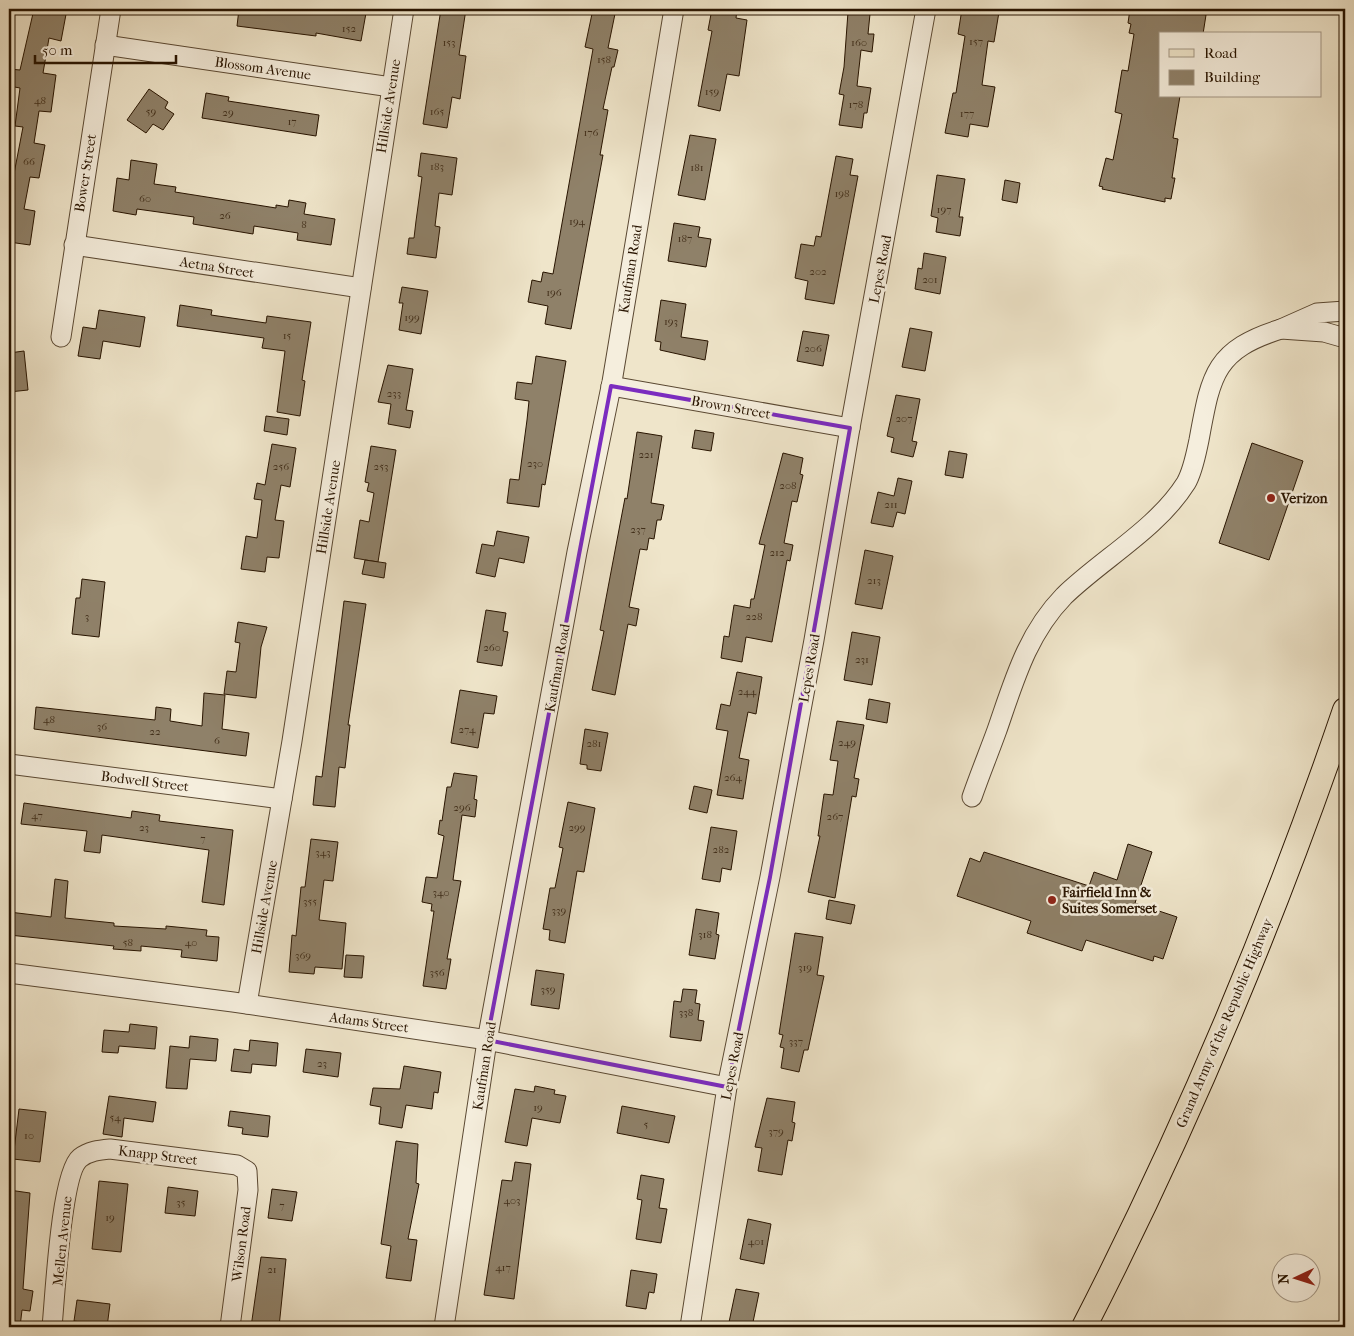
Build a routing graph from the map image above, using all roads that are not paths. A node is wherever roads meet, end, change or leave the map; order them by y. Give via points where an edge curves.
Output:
1 (111, 9) edge
2 (404, 9) edge
3 (674, 9) edge
4 (926, 9) edge
5 (105, 45) junction
6 (391, 87) junction
7 (74, 245) junction
8 (360, 288) junction
9 (1345, 311) edge
10 (1282, 329) junction
11 (61, 337) dead end
12 (1345, 338) edge
13 (611, 386) junction
14 (850, 428) junction
15 (1345, 710) edge
16 (9, 764) edge
17 (972, 797) dead end
18 (282, 799) junction
19 (9, 973) edge
20 (247, 1004) junction
21 (487, 1040) junction
22 (727, 1086) junction
23 (80, 1158) joint
24 (237, 1165) joint
25 (52, 1327) edge
26 (230, 1327) edge
27 (444, 1327) edge
28 (690, 1327) edge
29 (1084, 1327) edge

1 - 5 street, Bower Street
2 - 6 street, Hillside Avenue
3 - 13 street, Kaufman Road
4 - 14 street, Lepes Road
5 - 6 street, Blossom Avenue
5 - 7 street, Bower Street
6 - 8 street, Hillside Avenue
7 - 8 street, Aetna Street
7 - 11 street, Bower Street
8 - 18 street, Hillside Avenue
9 - 10 street via 1316,313
10 - 12 street via 1324,332
10 - 17 street via 1247,341 1226,358 1212,385 1187,482 1170,504 1064,596 1040,624 1020,660
13 - 14 street, Brown Street
13 - 21 street, Kaufman Road via 576,552
14 - 22 street, Lepes Road via 772,868
15 - 29 main road, Grand Army of the Republic Highway via 1296,850 1231,1012
16 - 18 street, Bodwell Street
18 - 20 street, Hillside Avenue
19 - 20 street, Adams Street
20 - 21 street, Adams Street
21 - 22 street, Adams Street
21 - 27 street, Kaufman Road
22 - 28 street, Lepes Road
23 - 24 street, Knapp Street via 91,1151 110,1149
23 - 25 street, Mellen Avenue via 72,1170 66,1194
24 - 26 street, Wilson Road via 247,1172 248,1190

